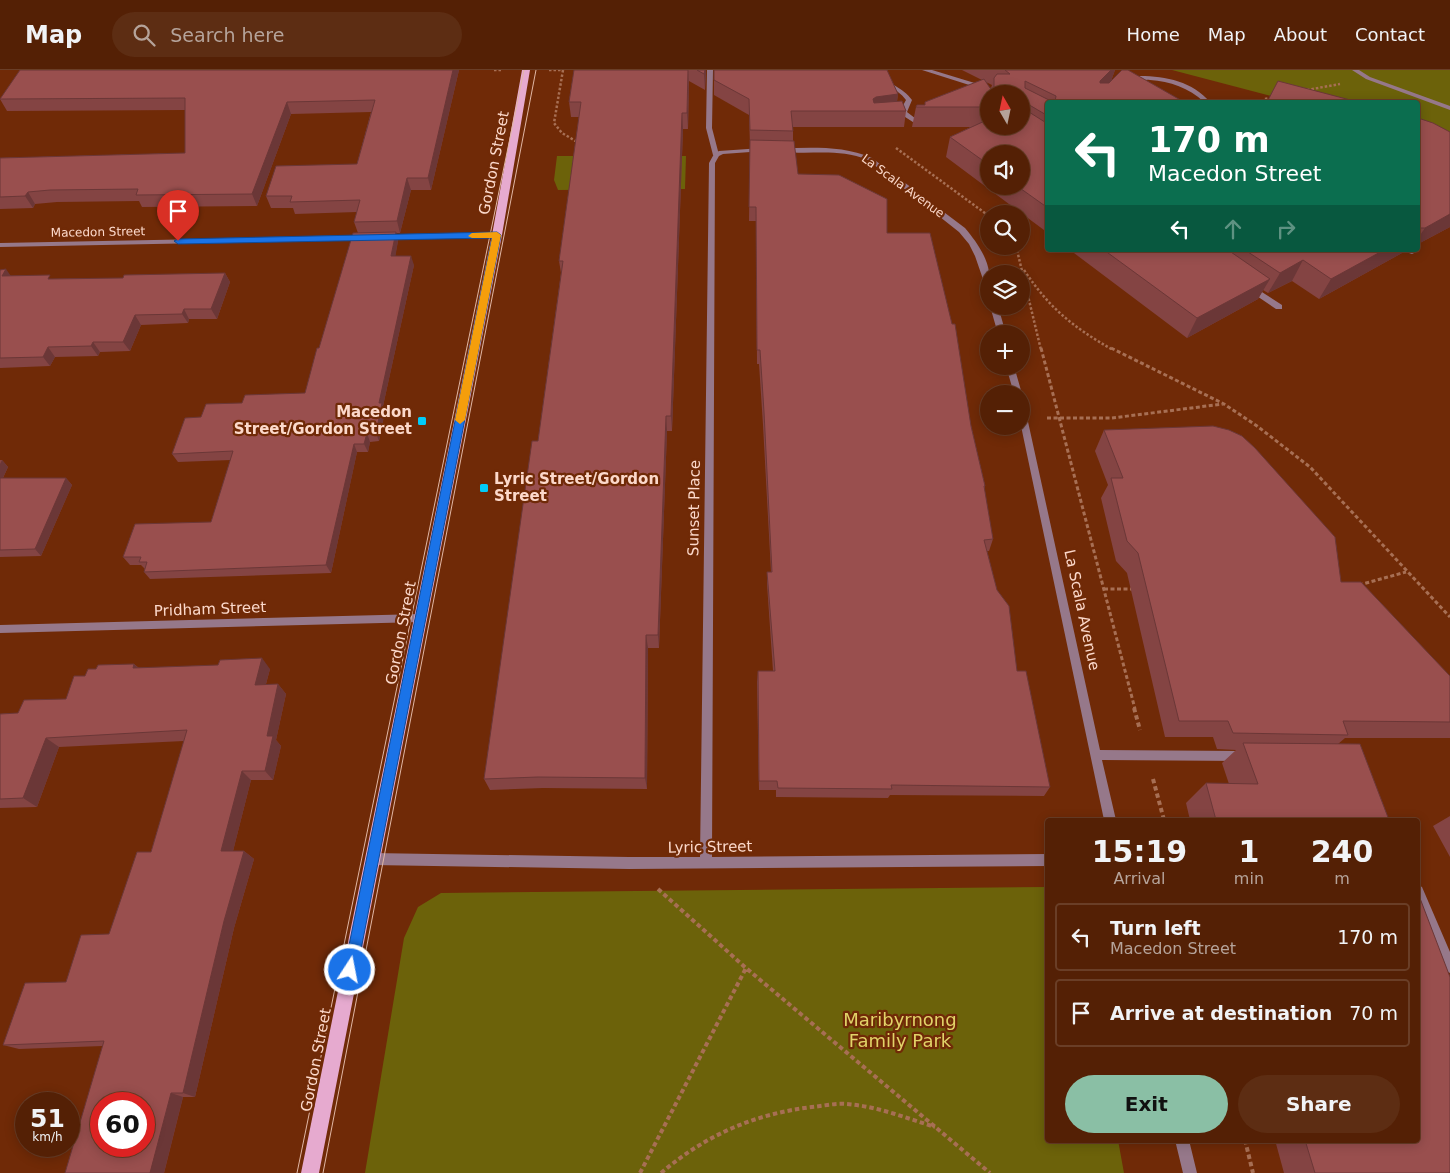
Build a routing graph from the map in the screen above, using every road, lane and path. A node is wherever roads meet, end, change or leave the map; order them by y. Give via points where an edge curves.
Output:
1 (526, 70) edge
2 (534, 70) edge
3 (564, 70) edge
4 (710, 70) edge
5 (876, 70) edge
6 (925, 70) edge
7 (1355, 70) edge
8 (1368, 78) junction
9 (1124, 81) edge
10 (980, 87) edge
11 (1302, 92) edge
12 (1274, 97) edge
13 (522, 100) junction
14 (1205, 100) edge
15 (1263, 100) edge
16 (1450, 108) edge
17 (903, 113) junction
18 (884, 115) edge
19 (918, 123) edge
20 (586, 146) edge
21 (716, 155) junction
22 (497, 235) junction
23 (0, 245) edge
24 (984, 265) edge
25 (1030, 277) edge
26 (1246, 284) edge
27 (1030, 306) edge
28 (1279, 307) dead end
29 (1223, 404) junction
30 (1030, 414) edge
31 (1059, 418) junction
32 (1028, 435) edge
33 (1406, 572) junction
34 (1356, 586) edge
35 (1104, 589) junction
36 (1143, 589) edge
37 (1450, 617) edge
38 (420, 618) junction
39 (0, 630) edge
40 (1096, 755) junction
41 (1147, 755) junction
42 (1254, 756) edge
43 (1110, 818) edge
44 (1163, 818) edge
45 (372, 859) junction
46 (1045, 860) edge
47 (706, 862) junction
48 (629, 863) junction
49 (1420, 896) edge
50 (746, 968) junction
51 (1450, 968) edge
52 (937, 1128) junction
53 (1183, 1143) edge
54 (1246, 1143) edge
55 (310, 1173) edge
56 (640, 1173) edge
57 (661, 1173) edge
58 (990, 1173) edge
59 (1190, 1173) edge
60 (1254, 1173) edge

1 - 13 main road, Gordon Street
2 - 13 main road, Gordon Street
3 - 20 path via 554,123 562,133
4 - 21 street via 709,128
5 - 17 street via 881,78 908,96 909,104
6 - 10 street
7 - 8 street
8 - 11 path
8 - 16 street
9 - 14 street via 1144,78 1168,81 1193,90
12 - 15 path
13 - 22 main road, Gordon Street
17 - 18 street
17 - 19 street
21 - 24 street, La Scala Avenue via 745,150 851,152 866,156 962,230 974,243
21 - 47 street, Sunset Place via 712,163
22 - 23 street, Macedon Street
22 - 38 main road, Gordon Street
25 - 29 path via 1053,308 1080,331
26 - 28 street
27 - 31 path
29 - 31 path via 1112,418
29 - 33 path via 1255,424 1310,467
30 - 31 path
31 - 35 path
32 - 40 street, La Scala Avenue
33 - 34 path
33 - 37 path
35 - 36 path
35 - 41 path
38 - 39 street, Pridham Street
38 - 45 main road, Gordon Street
40 - 41 street
40 - 43 street, La Scala Avenue
41 - 42 street
41 - 44 path
45 - 48 street, Lyric Street
45 - 55 main road, Gordon Street
46 - 47 street, Lyric Street
47 - 48 street, Lyric Street
48 - 50 path
49 - 51 street
50 - 52 path
50 - 56 path
52 - 57 path via 890,1113 846,1104 786,1109 732,1124 684,1152
52 - 58 path
53 - 59 street
54 - 60 path

